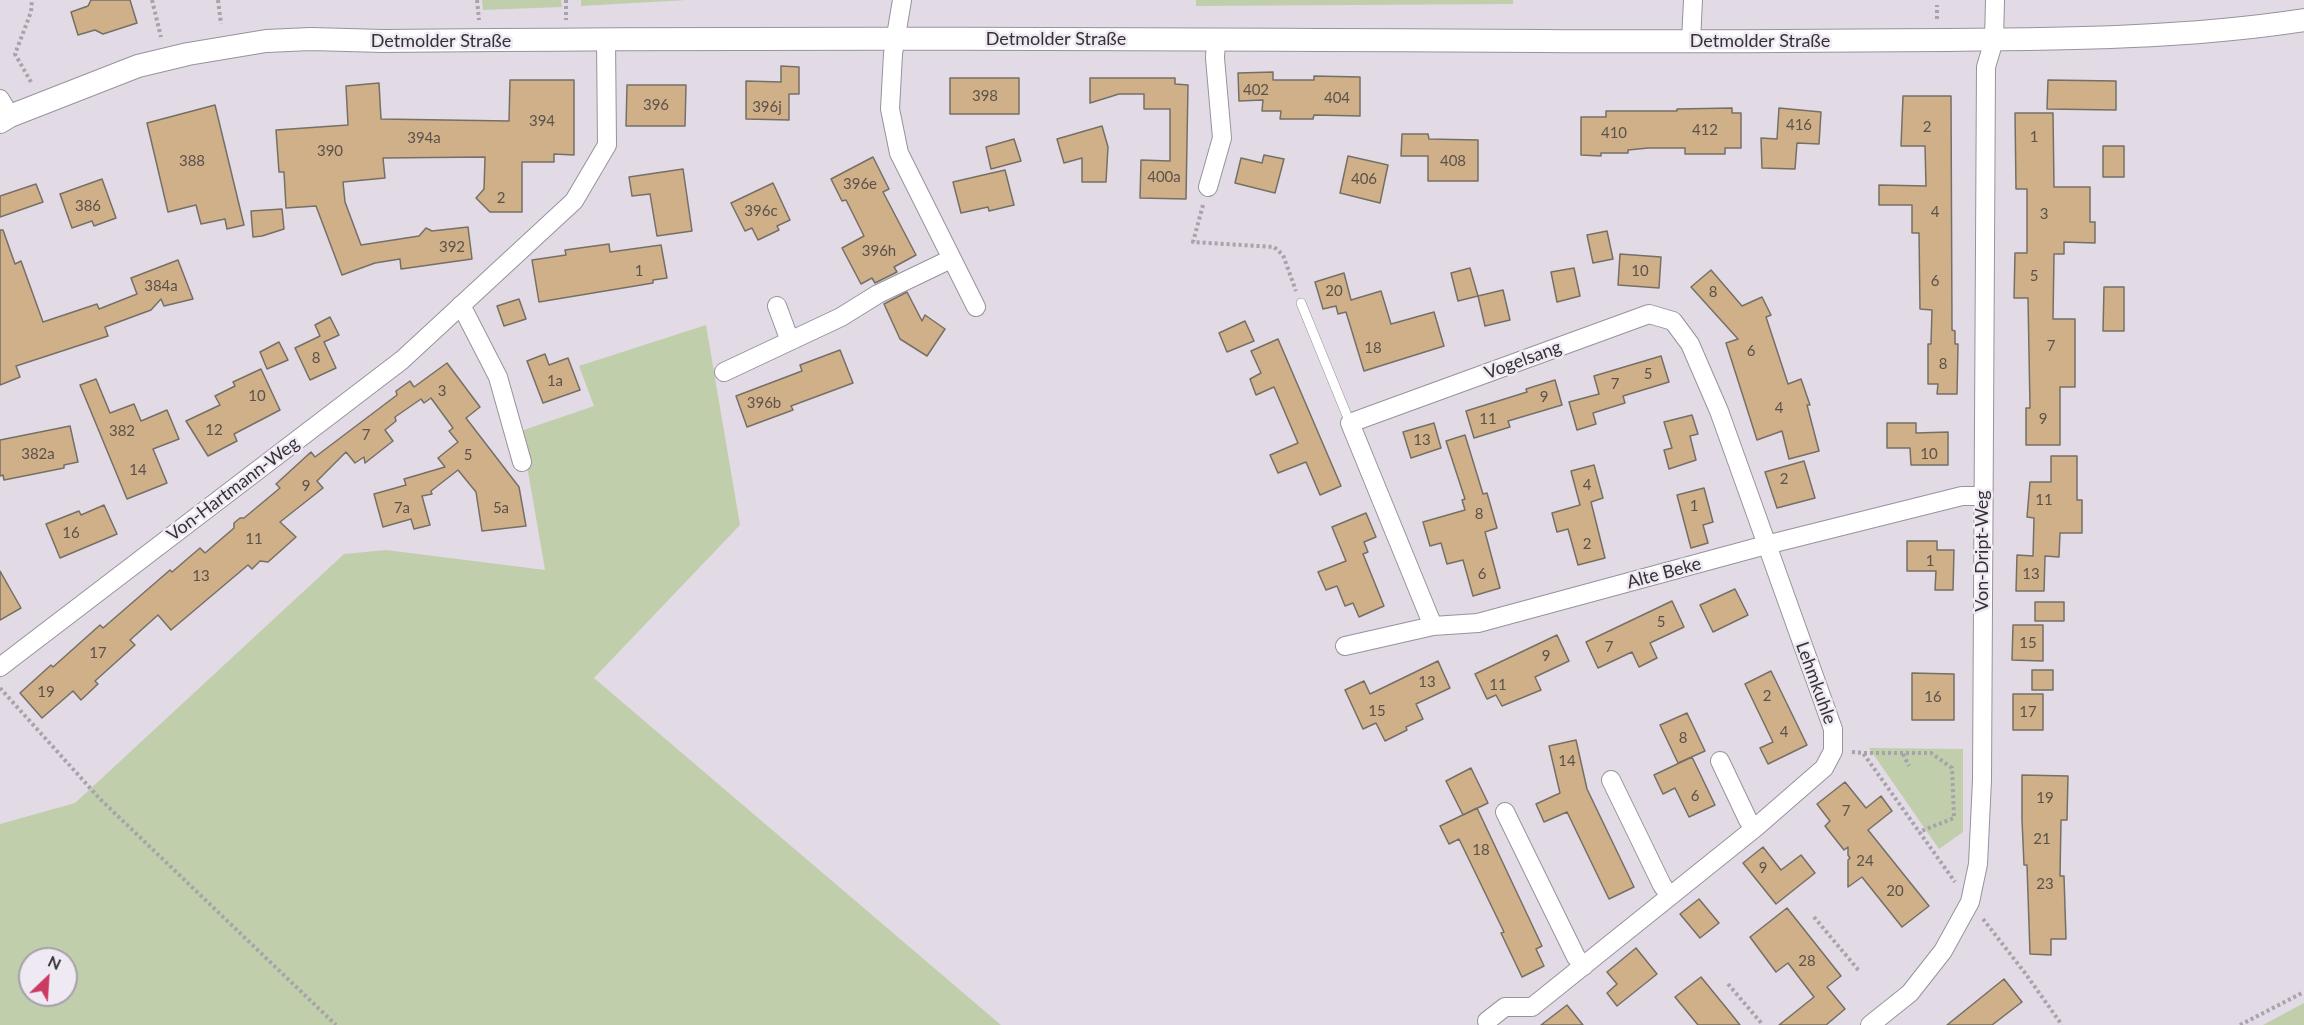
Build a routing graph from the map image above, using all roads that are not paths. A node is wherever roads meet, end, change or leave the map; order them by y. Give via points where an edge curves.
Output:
1 (902, 0) edge
2 (1692, 0) edge
3 (1995, 0) edge
4 (2304, 20) edge
5 (896, 37) junction
6 (606, 39) junction
7 (1216, 40) junction
8 (1994, 40) junction
9 (1691, 42) junction
10 (3, 112) edge
11 (1208, 187) road end
12 (951, 259) junction
13 (1301, 303) road end
14 (461, 305) junction
15 (777, 306) dead end
16 (976, 308) dead end
17 (790, 341) junction
18 (724, 372) dead end
19 (1350, 423) junction
20 (522, 462) dead end
21 (1983, 496) junction
22 (1766, 545) junction
23 (1433, 626) junction
24 (1345, 646) dead end
25 (0, 667) edge
26 (1720, 761) dead end
27 (1611, 780) dead end
28 (1505, 812) dead end
29 (1755, 828) junction
30 (1670, 896) junction
31 (1584, 966) junction
32 (1488, 1021) dead end
33 (1870, 1025) edge

1 - 5 street
2 - 9 street
3 - 8 street, Von-Dript-Weg
4 - 8 street, Detmolder Straße via 2126,37
5 - 6 street, Detmolder Straße
5 - 7 street, Detmolder Straße
5 - 12 street via 890,109 899,153
6 - 10 street, Detmolder Straße via 266,41 138,66
6 - 14 street, Von-Hartmann-Weg via 608,137 594,169 574,201
7 - 9 street, Detmolder Straße
7 - 11 street via 1222,138
8 - 9 street, Detmolder Straße
8 - 21 street, Von-Dript-Weg via 1986,67
12 - 16 street
12 - 17 street
13 - 19 lane
14 - 20 street via 498,377
14 - 25 street, Von-Hartmann-Weg via 402,360
15 - 17 street
17 - 18 street
19 - 22 street, Vogelsang via 1649,314 1673,321 1690,344 1719,411
19 - 23 street
21 - 22 street, Alte Beke via 1962,496
21 - 33 street, Von-Dript-Weg via 1982,780 1978,864 1970,902 1943,951 1910,993
22 - 23 street, Alte Beke via 1478,623
22 - 29 street, Lehmkuhle via 1833,729 1833,751 1824,768
23 - 24 street, Alte Beke
26 - 29 street
27 - 30 street
28 - 31 street via 1576,957
29 - 30 street
30 - 31 street
31 - 32 street via 1532,1007 1505,1007

